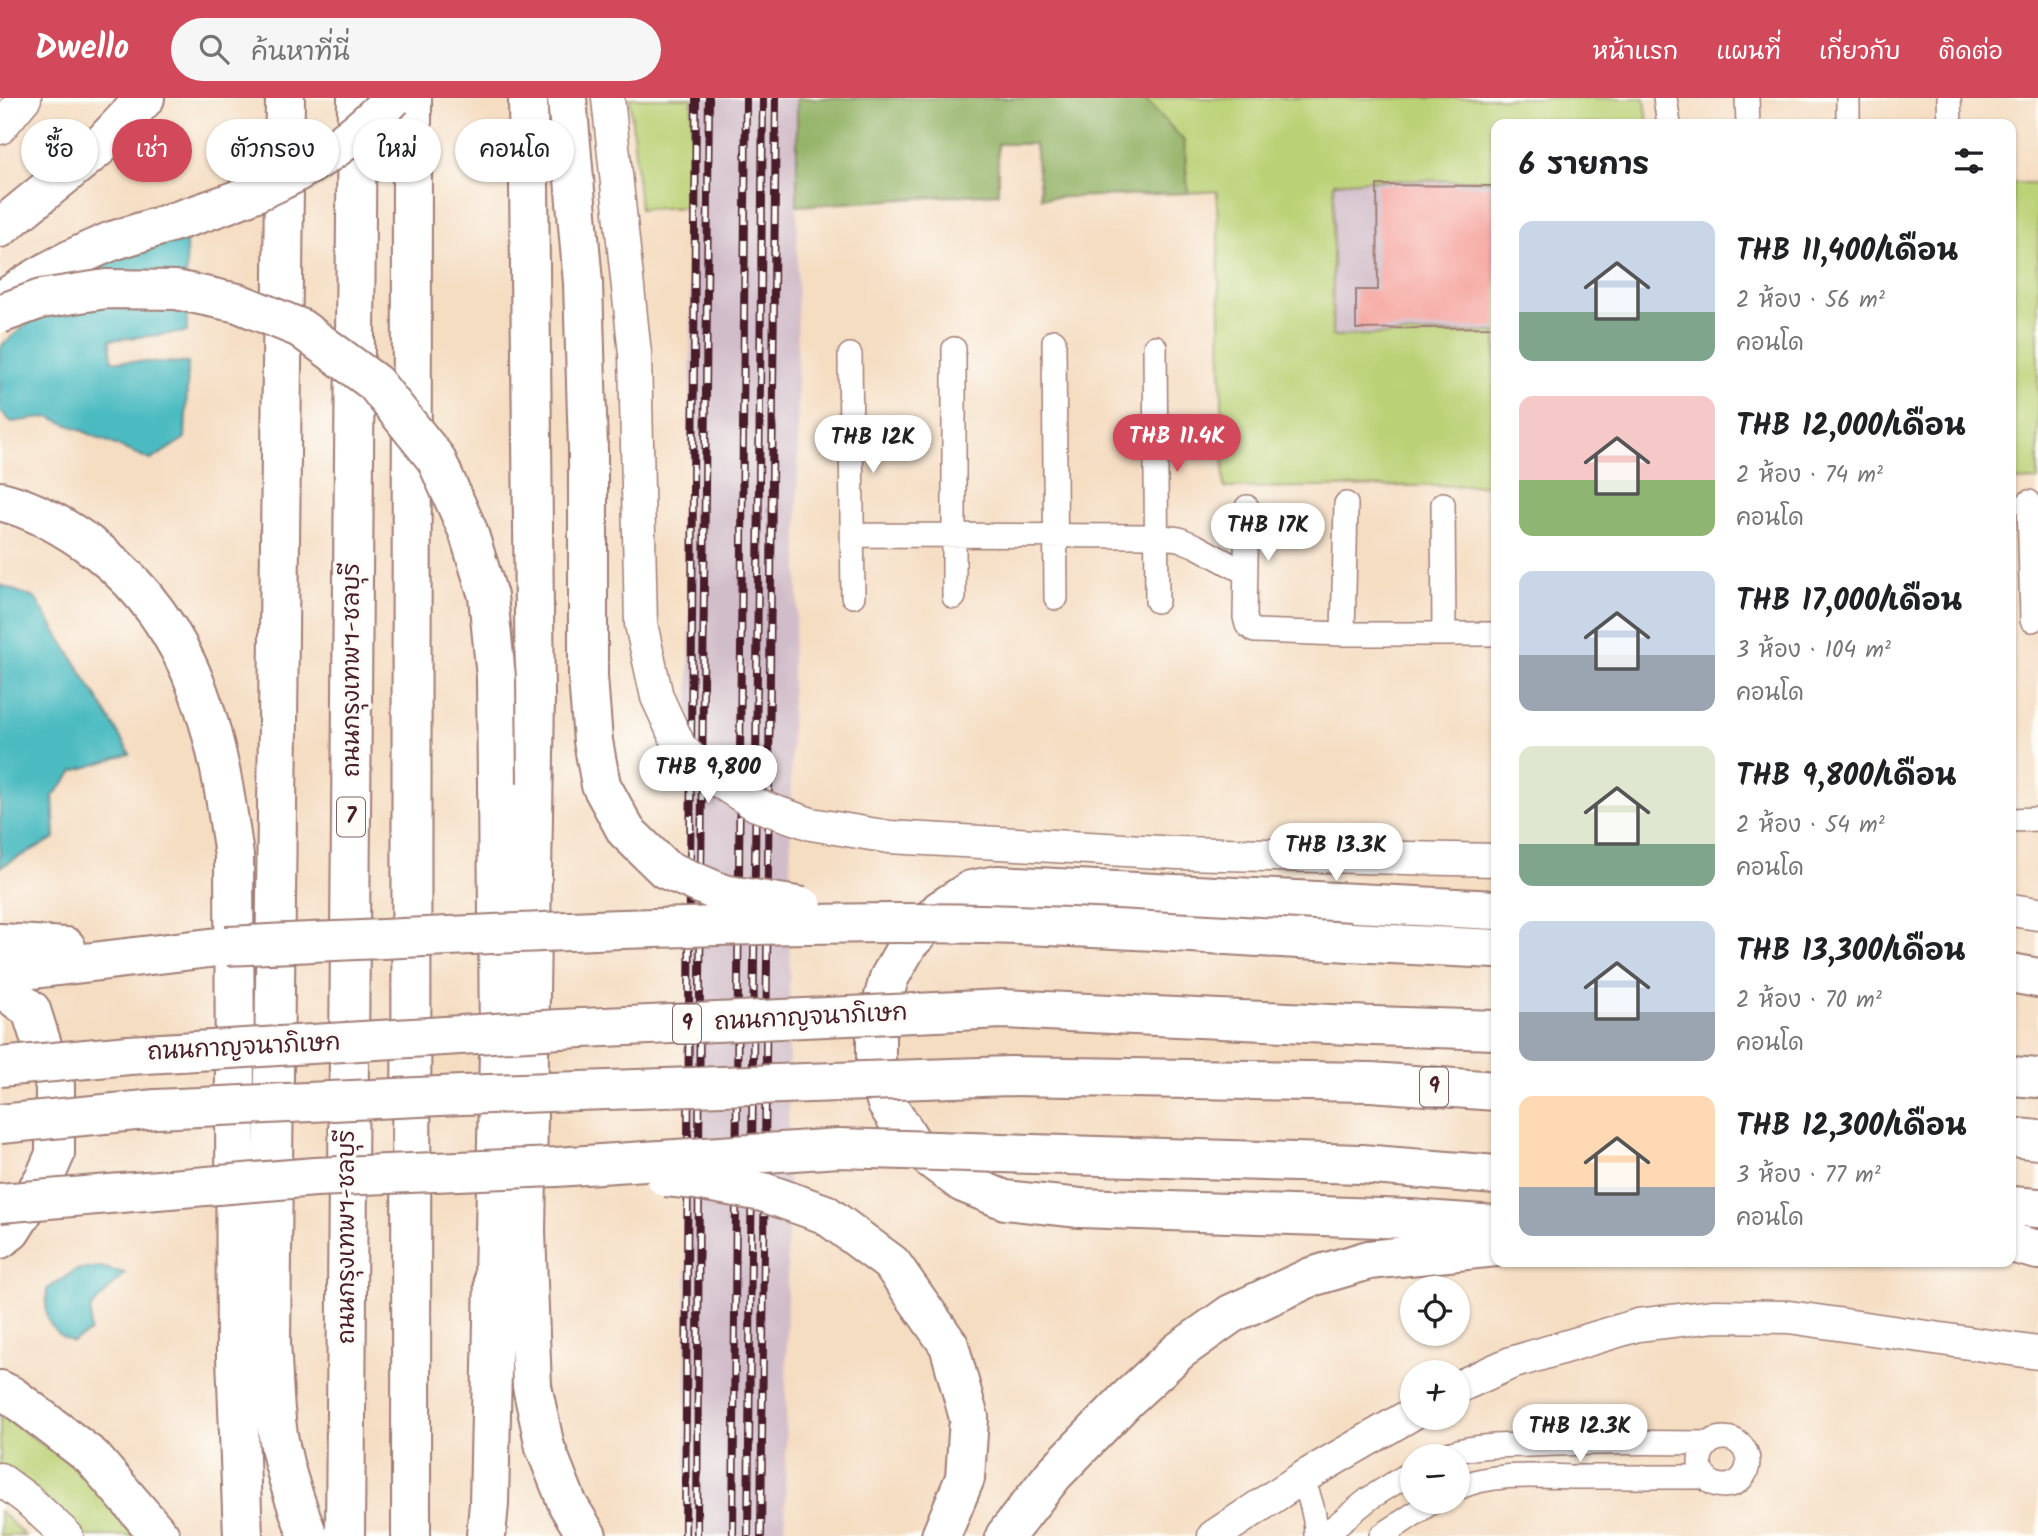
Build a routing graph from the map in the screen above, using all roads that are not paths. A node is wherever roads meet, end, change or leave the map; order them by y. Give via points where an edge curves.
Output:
1 (25, 98) edge
2 (145, 98) edge
3 (285, 98) edge
4 (357, 98) edge
5 (393, 98) edge
6 (412, 98) edge
7 (528, 98) edge
8 (567, 98) edge
9 (608, 98) edge
10 (1665, 98) edge
11 (1747, 98) edge
12 (1848, 98) edge
13 (1949, 98) edge
14 (1668, 119) edge
15 (1748, 119) edge
16 (1848, 119) edge
17 (1950, 119) edge
18 (0, 128) edge
19 (0, 228) edge
20 (0, 302) edge
21 (0, 314) edge
22 (1054, 341) dead end
23 (1155, 347) dead end
24 (954, 349) dead end
25 (850, 355) dead end
26 (0, 501) edge
27 (2029, 502) dead end
28 (1443, 503) dead end
29 (1346, 504) dead end
30 (1247, 507) dead end
31 (852, 535) junction
32 (954, 535) junction
33 (1055, 536) junction
34 (1155, 536) junction
35 (1246, 573) junction
36 (853, 596) dead end
37 (954, 597) dead end
38 (1056, 598) dead end
39 (1157, 601) dead end
40 (2027, 620) edge
41 (1444, 633) junction
42 (1343, 634) junction
43 (1491, 634) edge
44 (2038, 819) edge
45 (2016, 820) edge
46 (1491, 860) edge
47 (1491, 910) edge
48 (2016, 911) edge
49 (2038, 914) edge
50 (900, 923) junction
51 (0, 943) edge
52 (226, 946) junction
53 (1491, 949) edge
54 (0, 973) edge
55 (2016, 974) edge
56 (2038, 978) edge
57 (0, 987) edge
58 (2016, 999) edge
59 (2038, 1001) edge
60 (1491, 1030) edge
61 (0, 1067) edge
62 (2016, 1077) edge
63 (2038, 1079) edge
64 (1491, 1091) edge
65 (0, 1124) edge
66 (2016, 1138) edge
67 (2038, 1140) edge
68 (556, 1167) junction
69 (1491, 1175) edge
70 (0, 1203) edge
71 (2016, 1206) edge
72 (2038, 1208) edge
73 (1491, 1225) edge
74 (2016, 1225) edge
75 (2038, 1230) edge
76 (0, 1239) edge
77 (2038, 1240) edge
78 (2016, 1241) edge
79 (2016, 1243) edge
80 (1491, 1248) edge
81 (2038, 1250) edge
82 (2038, 1353) edge
83 (1470, 1382) edge
84 (0, 1390) edge
85 (1400, 1421) edge
86 (1709, 1443) junction
87 (1470, 1450) edge
88 (1705, 1477) junction
89 (1302, 1478) junction
90 (0, 1479) edge
91 (1400, 1479) edge
92 (1470, 1483) edge
93 (1414, 1514) edge
94 (67, 1536) edge
95 (160, 1536) edge
96 (243, 1536) edge
97 (308, 1536) edge
98 (345, 1536) edge
99 (411, 1536) edge
100 (486, 1536) edge
101 (587, 1536) edge
102 (941, 1536) edge
103 (1005, 1536) edge
104 (1213, 1536) edge
105 (1316, 1536) edge
106 (1323, 1536) edge
107 (1381, 1536) edge

1 - 18 main road
2 - 19 highway via 99,146
3 - 97 highway via 271,1343 281,1448
4 - 98 highway, ถนนกรุงเทพฯ-ชลบุรี / 7
5 - 20 highway, bridge via 340,147 301,171 254,194 78,254
6 - 99 highway
7 - 101 highway via 535,696 526,1232 532,1386 545,1447 568,1505
8 - 50 highway, bridge via 583,284 588,677 601,785 626,831 665,869 723,894
9 - 46 main road, bridge via 635,354 641,624 657,697 680,747 706,772 756,805 811,824 889,837 1178,853
10 - 14 street
11 - 15 street
12 - 16 street
13 - 17 street
21 - 100 highway, bridge via 41,299 106,289 176,290 238,303 300,328 375,383 436,459 468,531 488,596 496,677 499,1051
22 - 33 street
23 - 34 street
24 - 32 street
25 - 31 street
26 - 96 highway via 42,515 76,534 143,592 188,666 209,721 225,786 234,856 236,1357
27 - 40 street
28 - 41 street
29 - 42 street
30 - 35 street
31 - 32 street
31 - 36 street
32 - 33 street
32 - 37 street
33 - 34 street
33 - 38 street
34 - 35 street via 1179,539
34 - 39 street
35 - 42 street via 1245,617 1251,629
41 - 42 street
41 - 43 street
44 - 45 street
47 - 73 highway via 997,885 971,890 940,910 908,944 889,978 876,1026 876,1066 887,1104 914,1146 963,1183 1005,1200 1080,1208
48 - 49 main road
50 - 52 highway, bridge via 632,927
50 - 53 highway, bridge via 1069,926
51 - 52 highway
52 - 54 highway
55 - 56 highway
57 - 76 highway via 32,1010 55,1086 55,1154 11,1231
58 - 59 highway
60 - 61 highway, ถนนกาญจนาภิเษก / 9, bridge via 1003,1009 547,1030
62 - 63 highway
64 - 65 highway, 9, bridge via 1371,1082 1010,1076 434,1096 156,1110
66 - 67 highway
68 - 69 highway, bridge via 839,1149 1361,1164
68 - 70 highway, bridge via 314,1177
68 - 102 highway, bridge via 695,1180 763,1192 825,1214 892,1264 949,1345 969,1418 965,1478
71 - 72 highway
74 - 75 highway
77 - 78 highway
79 - 81 highway
80 - 103 highway via 1369,1260 1311,1277 1231,1314 1179,1351 1127,1399 1055,1474
82 - 83 main road via 1789,1317 1714,1316 1638,1325 1511,1363
84 - 95 highway via 92,1457
85 - 89 main road
86 - 87 street via 1589,1442
86 - 88 street via 1700,1459
86 - 88 street via 1718,1438 1736,1441 1748,1455 1748,1465 1745,1474 1730,1486
88 - 92 street via 1524,1476
89 - 104 main road
89 - 105 street via 1316,1521
90 - 94 main road
91 - 106 street
93 - 107 street

